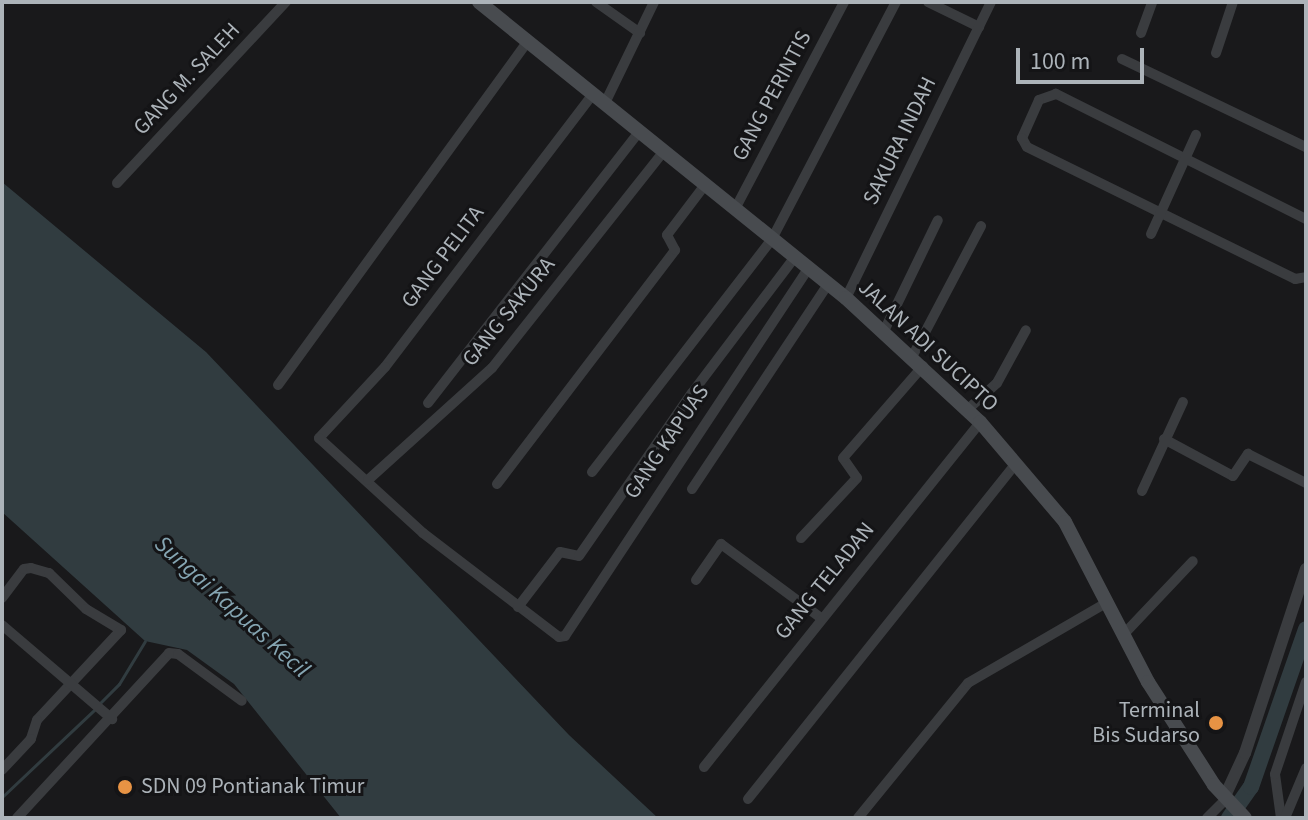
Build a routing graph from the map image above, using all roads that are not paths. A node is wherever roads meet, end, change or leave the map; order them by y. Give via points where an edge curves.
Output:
1 (286, 2) edge
2 (479, 2) edge
3 (596, 2) edge
4 (654, 2) edge
5 (844, 2) edge
6 (896, 2) edge
7 (928, 2) edge
8 (991, 2) edge
9 (1152, 2) edge
10 (1233, 2) edge
11 (979, 27) junction
12 (640, 33) junction
13 (1141, 33) dead end
14 (527, 42) junction
15 (1216, 53) dead end
16 (1122, 59) dead end
17 (593, 94) junction
18 (605, 103) junction
19 (640, 131) junction
20 (1196, 135) dead end
21 (1306, 147) edge
22 (663, 152) junction
23 (1184, 160) junction
24 (117, 183) dead end
25 (705, 185) junction
26 (735, 209) junction
27 (1160, 213) junction
28 (1306, 219) edge
29 (938, 220) dead end
30 (981, 226) dead end
31 (1151, 234) dead end
32 (772, 239) junction
33 (795, 257) junction
34 (809, 267) junction
35 (1306, 277) edge
36 (828, 284) junction
37 (846, 298) junction
38 (1026, 330) dead end
39 (884, 331) junction
40 (918, 362) junction
41 (278, 385) dead end
42 (1183, 402) dead end
43 (428, 403) dead end
44 (967, 410) junction
45 (980, 422) junction
46 (1164, 439) junction
47 (1015, 464) junction
48 (592, 472) dead end
49 (368, 480) junction
50 (1306, 483) edge
51 (497, 484) dead end
52 (692, 489) dead end
53 (1142, 491) dead end
54 (801, 538) dead end
55 (1193, 561) dead end
56 (1306, 569) edge
57 (696, 580) dead end
58 (2, 598) edge
59 (1108, 602) junction
60 (518, 607) junction
61 (821, 618) junction
62 (2, 625) edge
63 (1124, 634) junction
64 (1306, 682) edge
65 (71, 683) junction
66 (242, 701) dead end
67 (107, 715) junction
68 (704, 767) dead end
69 (1306, 768) edge
70 (2, 770) edge
71 (748, 799) dead end
72 (1234, 807) edge
73 (17, 818) edge
74 (858, 818) edge
75 (1207, 818) edge
76 (1283, 818) edge

1 - 24 street, GANG M. SALEH
2 - 14 main road, JALAN ADI SUCIPTO
3 - 12 street
4 - 12 street
5 - 26 street, GANG PERINTIS
6 - 32 street
7 - 11 street
8 - 11 street, SAKURA INDAH
9 - 13 street
10 - 15 street
11 - 37 street, SAKURA INDAH
12 - 18 street
14 - 17 main road, JALAN ADI SUCIPTO
14 - 41 street
16 - 21 street
17 - 18 main road, JALAN ADI SUCIPTO
17 - 49 street, GANG PELITA via 385,367 319,438
18 - 19 main road, JALAN ADI SUCIPTO
19 - 22 main road, JALAN ADI SUCIPTO
19 - 43 street
20 - 23 street
22 - 25 main road, JALAN ADI SUCIPTO
22 - 49 street, GANG SAKURA via 500,359
23 - 27 street
23 - 27 street via 1056,94 1039,100 1033,112 1022,138 1027,147
23 - 28 street
25 - 26 main road, JALAN ADI SUCIPTO
25 - 51 street via 667,235 675,250
26 - 32 main road, JALAN ADI SUCIPTO
27 - 31 street
27 - 35 street via 1295,279
29 - 39 street
30 - 40 street
32 - 33 main road, JALAN ADI SUCIPTO
32 - 48 street
33 - 34 main road, JALAN ADI SUCIPTO
33 - 60 street via 579,556 571,558 564,551
34 - 36 main road, JALAN ADI SUCIPTO
34 - 60 street, GANG KAPUAS via 576,619 559,637
36 - 37 main road, JALAN ADI SUCIPTO
36 - 52 street
37 - 39 main road, JALAN ADI SUCIPTO
38 - 44 street via 997,383
39 - 40 main road, JALAN ADI SUCIPTO
40 - 44 main road, JALAN ADI SUCIPTO
40 - 54 street via 843,458 857,478
42 - 46 street
44 - 45 main road, JALAN ADI SUCIPTO
45 - 47 main road, JALAN ADI SUCIPTO
45 - 61 street, GANG TELADAN
46 - 50 street via 1233,476 1248,454
46 - 53 street
47 - 59 main road, JALAN ADI SUCIPTO via 1065,522
47 - 71 street
49 - 60 street via 423,533
55 - 63 street
56 - 72 street via 1234,773
57 - 61 street via 721,544
58 - 65 street via 24,569 31,568 49,573 86,609 121,630
59 - 63 main road, JALAN ADI SUCIPTO
59 - 74 street via 968,683
61 - 68 street, GANG TELADAN
62 - 65 street
63 - 72 main road, JALAN ADI SUCIPTO
64 - 76 street via 1275,774
65 - 67 street
65 - 70 street
66 - 67 street via 172,652
67 - 73 street
69 - 76 street
72 - 75 street

